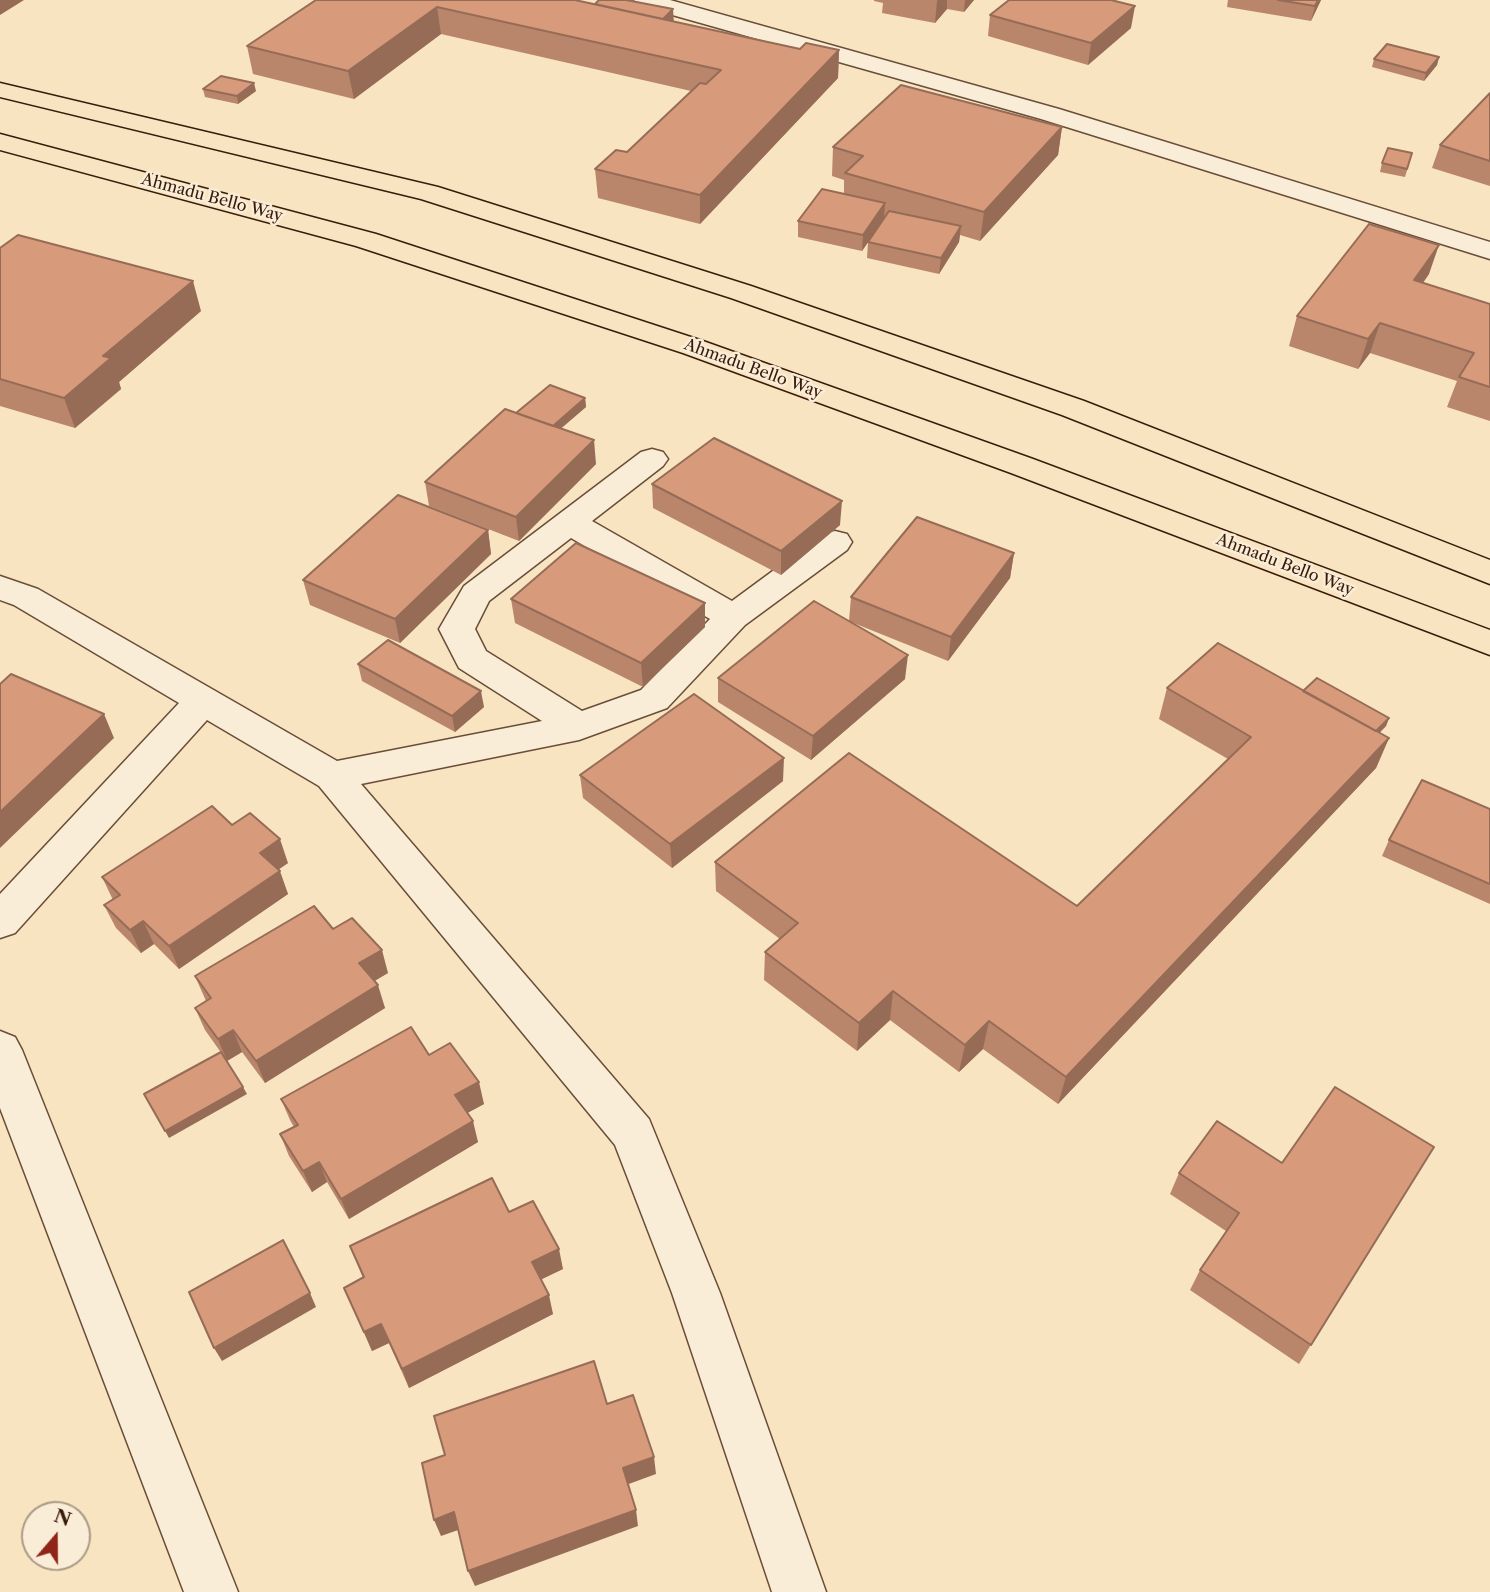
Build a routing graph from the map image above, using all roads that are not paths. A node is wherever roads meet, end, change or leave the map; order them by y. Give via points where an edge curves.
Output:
1 (645, 0) edge
2 (0, 90) edge
3 (0, 142) edge
4 (1490, 251) edge
5 (652, 459) dead end
6 (569, 522) junction
7 (835, 542) edge
8 (1490, 573) edge
9 (0, 588) edge
10 (733, 617) junction
11 (1490, 643) edge
12 (204, 700) junction
13 (579, 727) junction
14 (332, 776) junction
15 (0, 921) edge
16 (0, 1050) edge
17 (211, 1592) edge
18 (799, 1592) edge

1 - 4 street via 1051,114
2 - 8 main road via 429,193 728,288 1073,408
3 - 11 main road, Ahmadu Bello Way via 366,240 693,347
5 - 6 street
6 - 10 street
6 - 13 street via 476,594 457,629 472,659
7 - 10 street
9 - 12 street via 26,597
10 - 13 street via 654,699
12 - 14 street
12 - 15 street
13 - 14 street
14 - 18 street via 633,1133 696,1293
16 - 17 street

